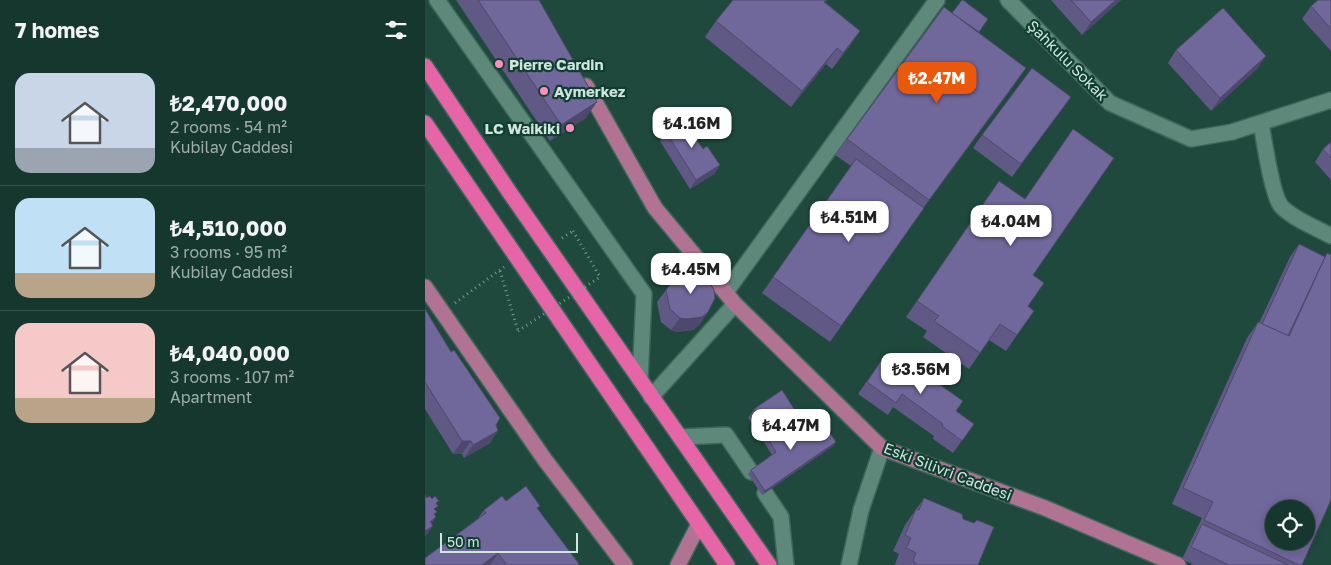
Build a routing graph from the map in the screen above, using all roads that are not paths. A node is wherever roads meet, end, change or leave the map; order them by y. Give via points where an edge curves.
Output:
1 (437, 0) edge
2 (937, 0) edge
3 (1008, 0) edge
4 (425, 66) edge
5 (578, 73) edge
6 (1331, 100) edge
7 (425, 122) edge
8 (1261, 123) junction
9 (1331, 236) edge
10 (425, 287) edge
11 (726, 292) junction
12 (735, 304) junction
13 (639, 380) junction
14 (651, 397) junction
15 (680, 437) junction
16 (882, 448) junction
17 (751, 472) edge
18 (765, 493) edge
19 (699, 524) junction
20 (625, 565) edge
21 (678, 565) edge
22 (727, 565) edge
23 (769, 565) edge
24 (786, 565) edge
25 (849, 565) edge
26 (1178, 565) edge

1 - 13 street via 644,294
2 - 11 street
3 - 8 street, Şahkulu Sokak via 1110,103 1191,139 1233,132
4 - 13 highway
5 - 11 main road, Eski Silivri Caddesi via 655,208
6 - 8 street, Şahkulu Sokak
7 - 19 highway
8 - 9 street via 1280,205
10 - 20 main road via 545,460
11 - 12 main road, Eski Silivri Caddesi
12 - 14 street
12 - 16 main road, Eski Silivri Caddesi
13 - 14 highway
14 - 15 highway
15 - 17 street via 726,435
15 - 23 highway
16 - 25 street via 861,510
16 - 26 main road, Eski Silivri Caddesi via 1045,508
18 - 24 street via 781,516
19 - 21 main road
19 - 22 highway

